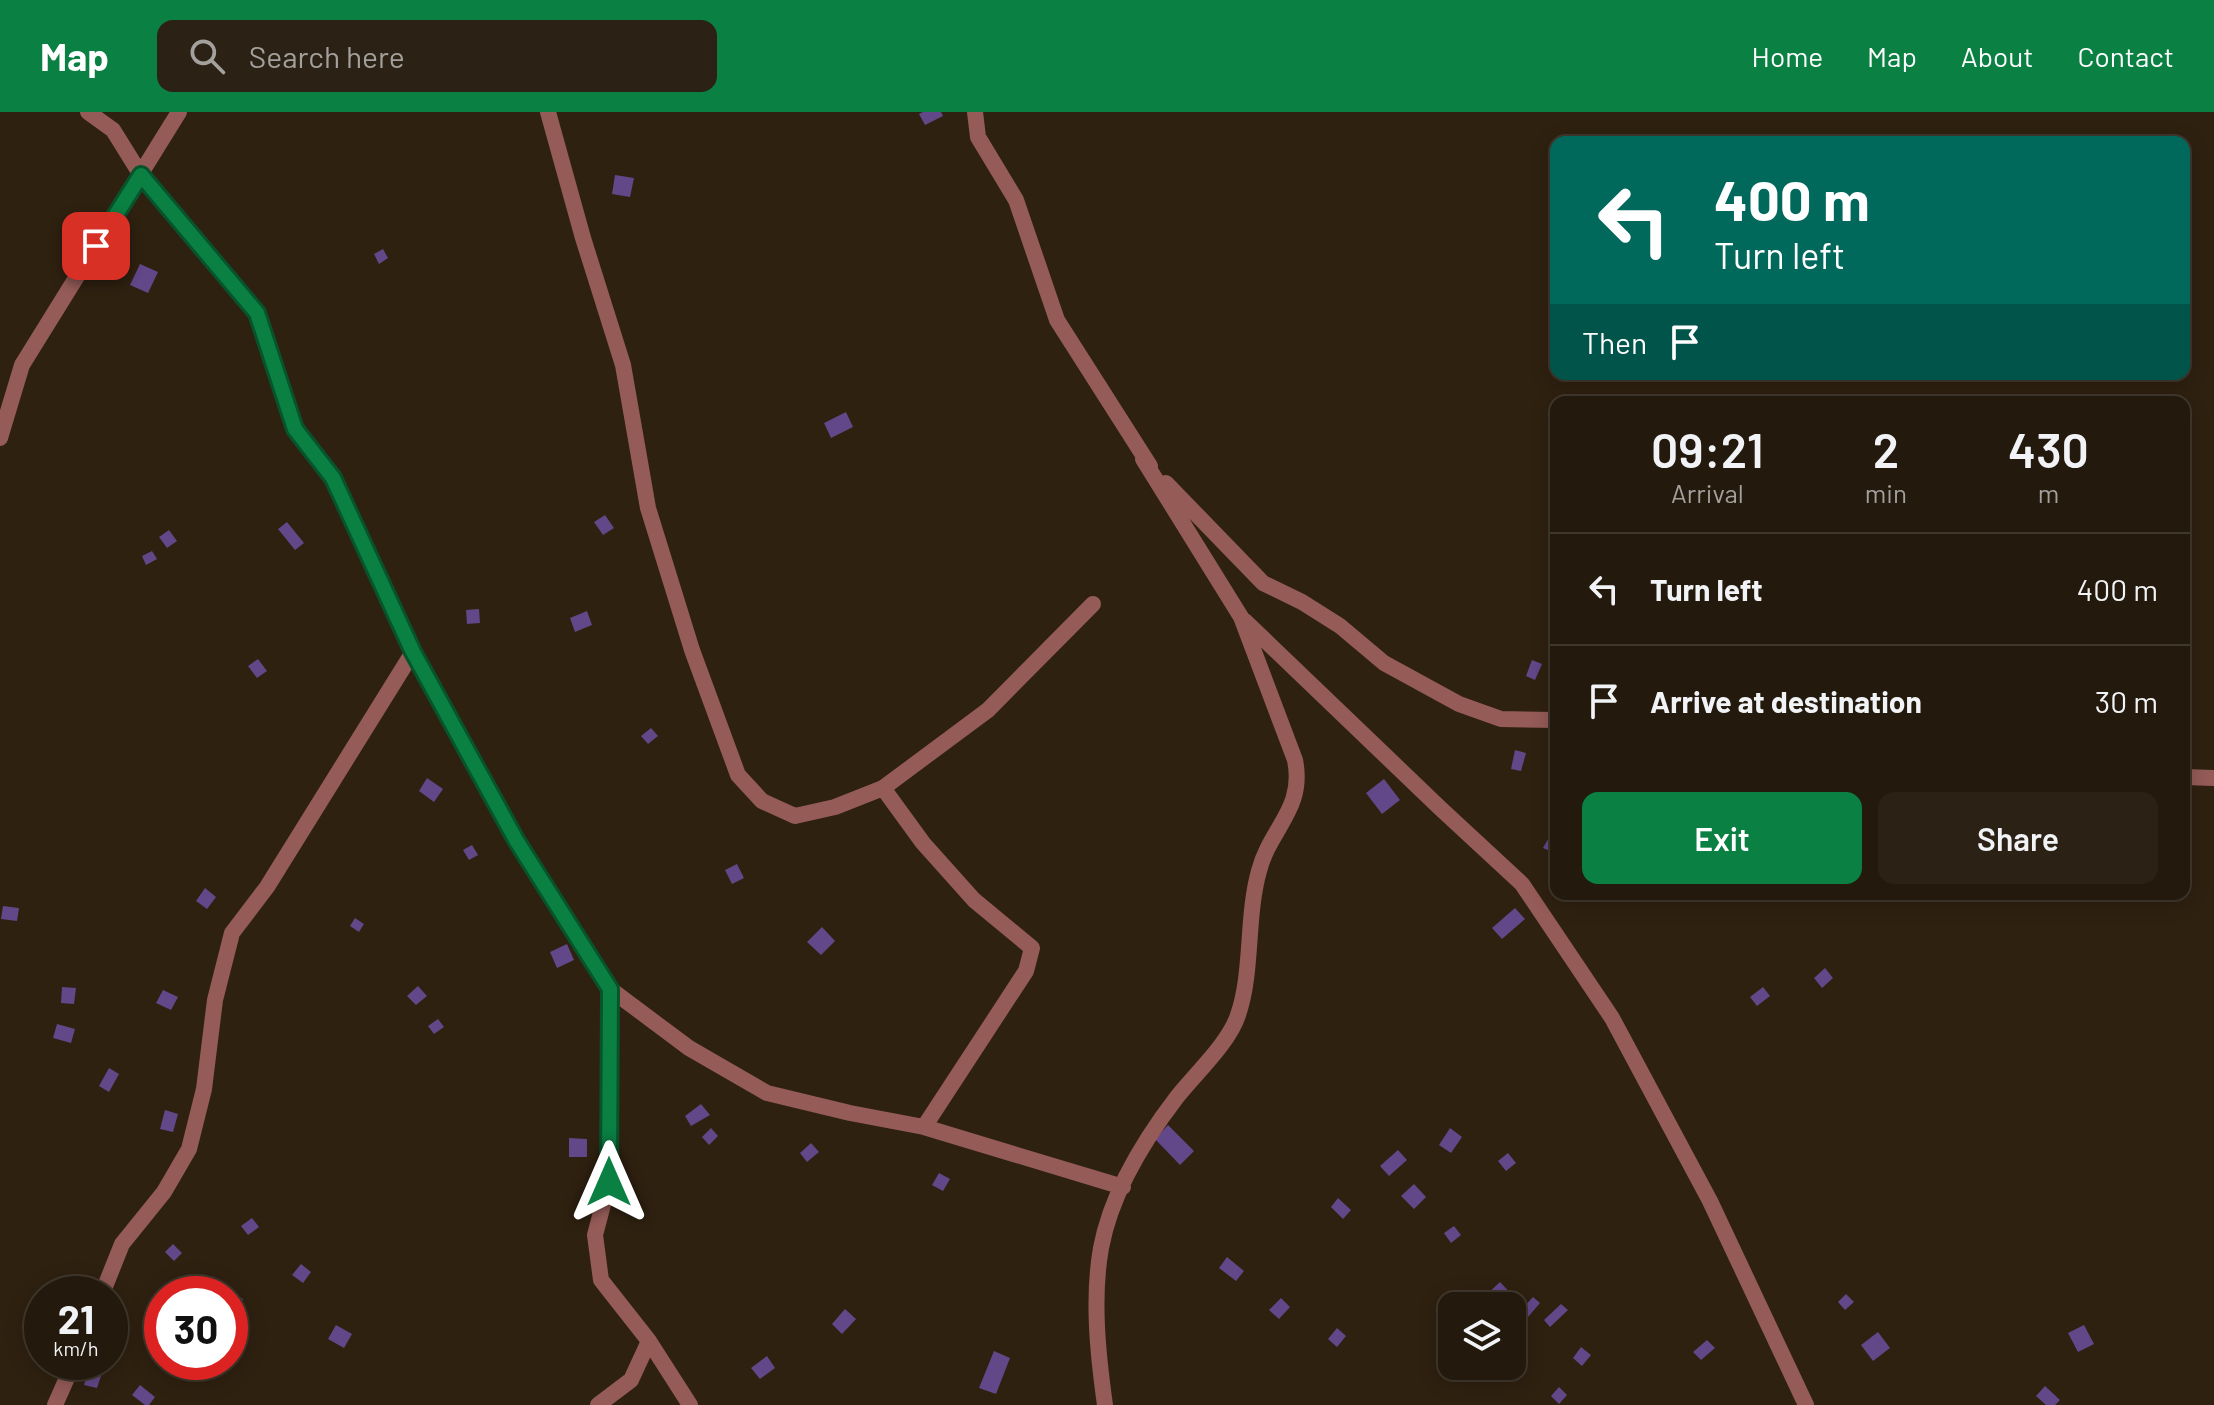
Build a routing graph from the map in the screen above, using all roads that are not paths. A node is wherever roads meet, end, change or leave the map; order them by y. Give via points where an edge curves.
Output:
1 (88, 112) edge
2 (179, 112) edge
3 (548, 112) edge
4 (975, 112) edge
5 (141, 175) junction
6 (0, 438) edge
7 (1143, 459) junction
8 (1093, 604) dead end
9 (1241, 617) junction
10 (413, 652) junction
11 (1550, 720) edge
12 (2190, 777) edge
13 (2214, 778) edge
14 (883, 788) junction
15 (610, 989) junction
16 (924, 1127) junction
17 (1123, 1187) junction
18 (109, 1276) edge
19 (649, 1341) junction
20 (66, 1380) edge
21 (55, 1405) edge
22 (598, 1405) edge
23 (690, 1405) edge
24 (1105, 1405) edge
25 (1806, 1405) edge

1 - 5 street via 113,130
2 - 5 street
3 - 14 street via 623,365 648,508 738,775 762,801 795,816
4 - 7 street via 978,137 1016,200 1057,320
5 - 6 street via 22,365
5 - 10 street via 257,313 295,429 333,478
7 - 9 street
7 - 11 street via 1263,583 1340,626 1384,663 1459,704 1501,719
8 - 14 street via 988,710
9 - 17 street via 1299,781 1259,870 1238,1017 1150,1137
9 - 25 street via 1522,884 1612,1018 1710,1201
10 - 15 street via 516,840
10 - 18 street via 267,887 232,933 189,1149 164,1192 122,1244
12 - 13 street
14 - 16 street via 974,900 1032,948 1026,971
15 - 16 street via 689,1048 767,1093
15 - 19 street via 609,1182 595,1235 601,1280
16 - 17 street
17 - 24 street via 1101,1247 1097,1292 1098,1363
19 - 22 street via 631,1380
19 - 23 street
20 - 21 street

